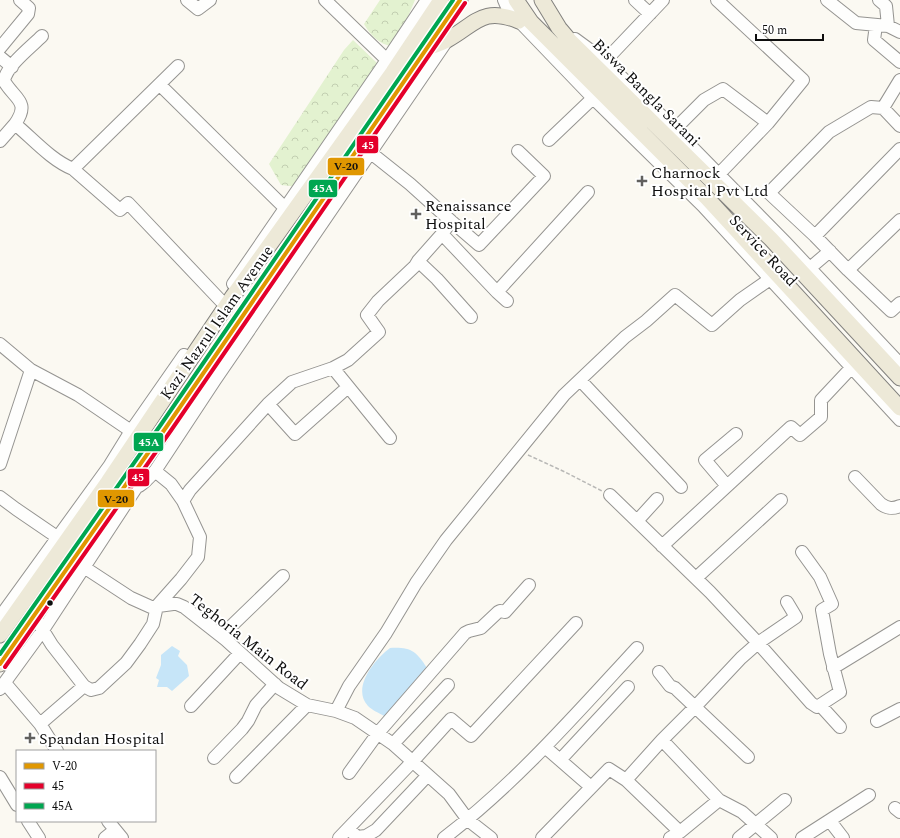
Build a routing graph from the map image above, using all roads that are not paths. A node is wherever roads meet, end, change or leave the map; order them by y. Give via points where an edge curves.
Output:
1 (20, 0) edge
2 (187, 0) edge
3 (210, 0) edge
4 (325, 0) edge
5 (441, 0) edge
6 (460, 0) edge
7 (504, 0) edge
8 (516, 0) edge
9 (542, 0) edge
10 (635, 0) edge
11 (663, 0) edge
12 (717, 0) edge
13 (827, 0) edge
14 (879, 0) edge
15 (426, 2) edge
16 (650, 14) junction
17 (519, 21) junction
18 (856, 23) junction
19 (882, 25) junction
20 (559, 28) junction
21 (900, 32) edge
22 (42, 36) dead end
23 (448, 39) junction
24 (874, 40) junction
25 (410, 45) junction
26 (0, 48) edge
27 (426, 49) junction
28 (0, 56) edge
29 (387, 60) junction
30 (605, 60) junction
31 (900, 62) edge
32 (12, 66) junction
33 (178, 66) dead end
34 (900, 80) edge
35 (160, 85) junction
36 (593, 98) junction
37 (883, 108) junction
38 (768, 123) junction
39 (16, 124) junction
40 (900, 126) edge
41 (675, 129) junction
42 (549, 140) dead end
43 (0, 141) edge
44 (900, 149) edge
45 (518, 151) dead end
46 (371, 153) junction
47 (73, 169) junction
48 (719, 174) junction
49 (588, 192) dead end
50 (285, 208) junction
51 (900, 220) edge
52 (451, 221) junction
53 (730, 230) junction
54 (442, 234) junction
55 (815, 236) junction
56 (830, 251) junction
57 (418, 261) junction
58 (810, 268) junction
59 (848, 270) junction
60 (770, 278) junction
61 (497, 292) junction
62 (221, 301) junction
63 (507, 301) dead end
64 (900, 303) edge
65 (472, 318) dead end
66 (0, 344) edge
67 (900, 364) edge
68 (852, 367) junction
69 (333, 368) junction
70 (31, 370) junction
71 (900, 378) edge
72 (580, 380) junction
73 (348, 387) junction
74 (268, 404) junction
75 (900, 408) edge
76 (900, 420) edge
77 (131, 431) junction
78 (736, 434) dead end
79 (390, 438) dead end
80 (0, 464) edge
81 (155, 471) junction
82 (855, 477) dead end
83 (727, 486) junction
84 (681, 487) dead end
85 (136, 488) junction
86 (120, 492) junction
87 (610, 495) road end
88 (0, 497) edge
89 (657, 499) dead end
90 (781, 500) dead end
91 (183, 501) junction
92 (900, 506) edge
93 (637, 521) junction
94 (57, 537) junction
95 (662, 546) junction
96 (802, 552) dead end
97 (79, 564) junction
98 (283, 576) dead end
99 (696, 578) junction
100 (529, 585) dead end
101 (787, 602) dead end
102 (157, 606) junction
103 (34, 616) junction
104 (0, 617) edge
105 (576, 623) dead end
106 (900, 627) edge
107 (43, 630) junction
108 (0, 634) edge
109 (221, 636) junction
110 (758, 643) junction
111 (637, 648) dead end
112 (240, 653) junction
113 (0, 664) edge
114 (833, 668) junction
115 (659, 672) dead end
116 (275, 684) junction
117 (448, 685) dead end
118 (2, 686) edge
119 (84, 686) junction
120 (628, 687) dead end
121 (307, 705) junction
122 (820, 705) junction
123 (191, 706) dead end
124 (694, 708) junction
125 (900, 708) edge
126 (336, 711) junction
127 (877, 721) dead end
128 (40, 724) junction
129 (840, 727) dead end
130 (378, 732) junction
131 (662, 740) junction
132 (393, 744) junction
133 (545, 747) junction
134 (56, 750) edge
135 (748, 757) dead end
136 (214, 758) dead end
137 (560, 760) junction
138 (413, 761) junction
139 (349, 773) dead end
140 (428, 775) junction
141 (0, 777) edge
142 (236, 777) dead end
143 (626, 780) junction
144 (591, 787) junction
145 (870, 796) dead end
146 (719, 800) junction
147 (785, 800) dead end
148 (16, 803) edge
149 (468, 820) junction
150 (830, 820) junction
151 (29, 822) edge
152 (756, 824) junction
153 (349, 829) junction
154 (115, 830) edge
155 (675, 835) edge
156 (489, 837) edge
157 (39, 838) edge
158 (105, 838) edge
159 (339, 838) edge
160 (444, 838) edge
161 (542, 838) edge
162 (738, 838) edge
163 (771, 838) edge
164 (802, 838) edge
165 (843, 838) edge

1 - 26 street via 29,8 28,14
2 - 3 street via 198,9
4 - 29 street
5 - 25 main road, Kazi Nazrul Islam Avenue
6 - 27 main road, Kazi Nazrul Islam Avenue
7 - 17 street, Service Road
8 - 53 main road via 536,28 707,198
9 - 20 main road, Biswa Bangla Sarani
10 - 16 street
11 - 16 street
12 - 38 street via 803,80
13 - 18 street
14 - 19 street via 886,6
15 - 25 main road
15 - 29 street
16 - 30 street
17 - 23 main road via 494,15 486,16
17 - 36 street, Service Road
18 - 19 street
18 - 24 street
19 - 21 street
19 - 24 street
20 - 30 street, Service Road
20 - 71 main road, Biswa Bangla Sarani via 771,239
22 - 32 street
23 - 27 main road
23 - 46 street
24 - 31 street
25 - 108 main road, Kazi Nazrul Islam Avenue
27 - 86 main road, Kazi Nazrul Islam Avenue
28 - 32 street
29 - 50 street
30 - 41 street, Service Road
32 - 39 street via 4,81 21,103 21,115
33 - 35 street
34 - 37 street
35 - 47 street
35 - 50 street
36 - 42 street
36 - 53 street, Service Road
37 - 40 street
37 - 55 street via 871,107 829,132 770,193
38 - 41 street via 723,89 704,100
38 - 48 street
39 - 43 street
39 - 47 street via 53,156
41 - 48 street, Service Road
44 - 55 street
45 - 52 street via 544,176 479,245
46 - 52 street
46 - 81 street
47 - 62 street via 120,210 128,203
48 - 58 street, Service Road
49 - 61 street
50 - 62 street
51 - 59 street
52 - 54 street
53 - 60 street, Service Road
53 - 75 main road
54 - 57 street
54 - 61 street
55 - 56 street
56 - 58 street
56 - 59 street
57 - 65 street
57 - 69 street via 366,315 379,332 348,360
58 - 67 street, Service Road
59 - 64 street via 891,311
60 - 68 street, Service Road
60 - 72 street via 740,300 712,326 675,295 625,337
61 - 63 street
62 - 77 street
66 - 70 street
68 - 76 street, Service Road
68 - 83 street via 821,400 821,417 800,435 792,427
69 - 73 street
69 - 74 street via 292,382
70 - 77 street via 78,395
70 - 80 street
72 - 84 street
72 - 126 street via 564,395 446,540 349,686
73 - 74 street via 295,434
73 - 79 street
74 - 91 street
77 - 94 street via 110,465
78 - 83 street via 705,460
81 - 85 street via 146,482
81 - 91 street via 171,484
82 - 92 street via 886,508 894,509
83 - 95 street
85 - 86 street
85 - 97 street
86 - 97 main road, Kazi Nazrul Islam Avenue
87 - 93 street
88 - 94 street
89 - 93 street
90 - 99 street
91 - 102 street via 200,536 198,557
93 - 95 street
94 - 104 street
95 - 99 street
96 - 114 street via 820,577 832,604 822,610
97 - 102 street, Teghoria Main Road via 131,598 151,607
97 - 103 main road, Kazi Nazrul Islam Avenue
97 - 107 street
98 - 109 street
99 - 110 street
100 - 130 street via 504,612 498,612 481,628 465,634
101 - 110 street via 796,617
102 - 109 street, Teghoria Main Road via 177,604 184,607
102 - 119 street via 153,624 126,663 99,688 91,690
103 - 107 street
103 - 113 main road, Kazi Nazrul Islam Avenue
105 - 138 street via 471,736 451,719
106 - 114 street
107 - 118 street
107 - 119 street
109 - 112 street, Teghoria Main Road
110 - 122 street via 811,703 817,707
110 - 124 street
111 - 133 street
112 - 116 street, Teghoria Main Road
112 - 123 street
114 - 122 street via 840,692
115 - 124 street
116 - 121 street, Teghoria Main Road
116 - 136 street via 256,706 242,729
117 - 132 street
118 - 128 street
119 - 128 street
120 - 137 street
121 - 126 street, Teghoria Main Road
121 - 142 street
122 - 129 street
124 - 131 street
124 - 135 street
125 - 127 street
126 - 130 street, Teghoria Main Road via 355,718
128 - 134 street
130 - 132 street, Teghoria Main Road
130 - 139 street
131 - 143 street
131 - 146 street
132 - 138 street, Teghoria Main Road
133 - 137 street
133 - 149 street
137 - 144 street
138 - 140 street, Teghoria Main Road
138 - 153 street
140 - 149 street, Teghoria Main Road via 449,794
140 - 153 street via 376,830 358,837
141 - 148 street
143 - 144 street via 609,768
143 - 155 street
144 - 161 street
145 - 150 street
146 - 152 street via 742,812
146 - 155 street
147 - 152 street
149 - 156 street, Teghoria Main Road
149 - 160 street
150 - 164 street
150 - 165 street
151 - 157 street
152 - 162 street
152 - 163 street
153 - 159 street
154 - 158 street

